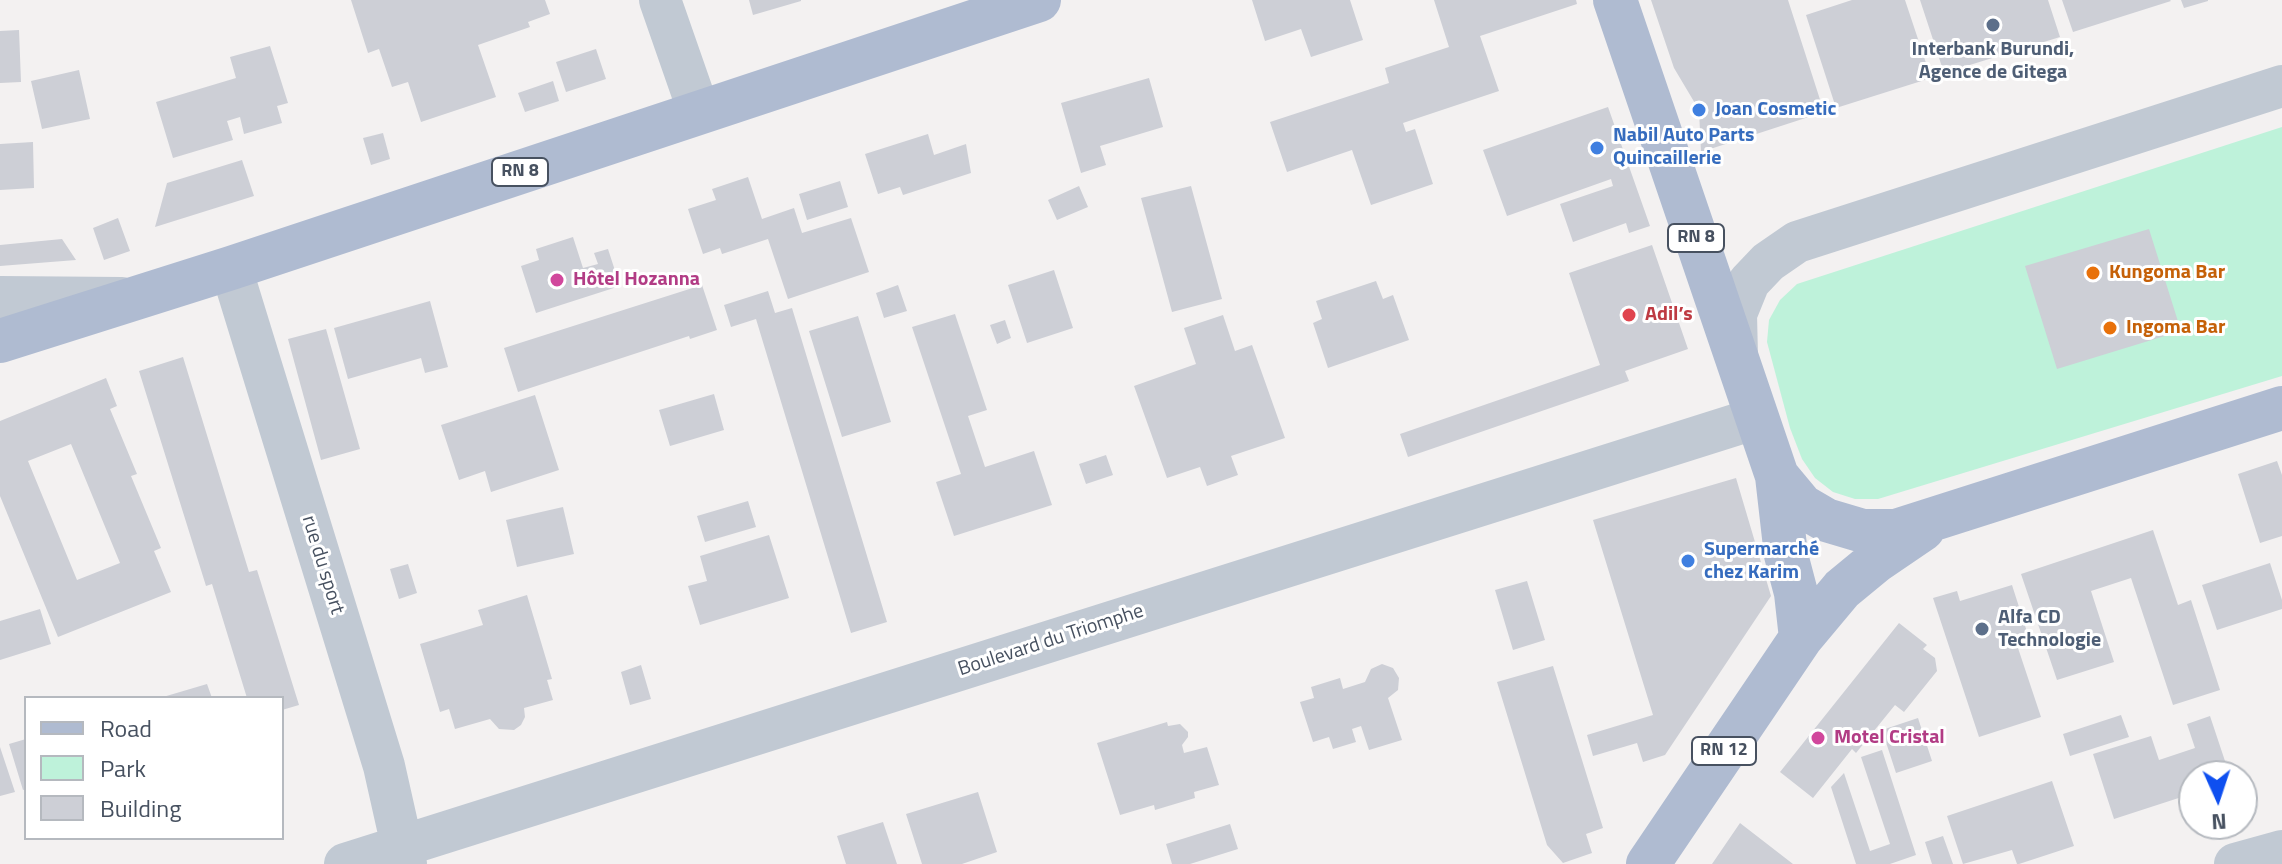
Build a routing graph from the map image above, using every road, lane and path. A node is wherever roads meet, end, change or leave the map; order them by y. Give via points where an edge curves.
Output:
1 (660, 0) edge
2 (1039, 0) edge
3 (1615, 0) edge
4 (2282, 86) edge
5 (699, 112) junction
6 (231, 268) junction
7 (0, 297) edge
8 (139, 298) junction
9 (0, 341) edge
10 (1737, 357) junction
11 (2282, 408) edge
12 (1757, 418) junction
13 (1777, 476) junction
14 (1940, 517) junction
15 (1801, 638) junction
16 (2282, 851) edge
17 (404, 855) edge
18 (345, 864) edge
19 (1648, 864) edge
20 (2235, 864) edge

1 - 5 street
2 - 5 main road, RN 8
3 - 10 main road, RN 8
4 - 10 street via 1797,242 1749,282 1736,314
5 - 6 main road, RN 8
6 - 8 main road, RN 8
6 - 17 street, rue du sport via 384,766
7 - 8 street
8 - 9 main road, RN 8
10 - 12 main road, RN 8
11 - 14 main road, RN 8
12 - 13 main road, RN 8
12 - 17 street, Boulevard du Triomphe
13 - 14 main road, RN 8 via 1802,506 1863,531 1896,531
13 - 15 main road, RN 8
14 - 15 main road, RN 8 via 1842,589
15 - 19 main road, RN 12
16 - 20 street
17 - 18 street, Boulevard du Triomphe

